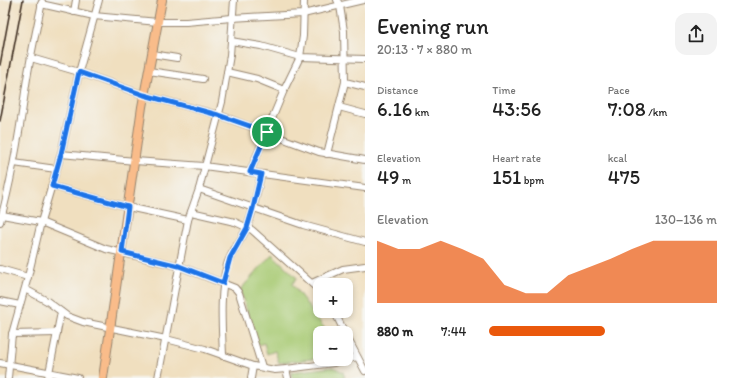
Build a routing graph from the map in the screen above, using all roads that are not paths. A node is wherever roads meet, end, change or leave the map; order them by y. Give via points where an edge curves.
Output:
1 (76, 0) edge
2 (99, 0) edge
3 (162, 0) edge
4 (234, 0) edge
5 (304, 0) edge
6 (363, 0) edge
7 (42, 2) edge
8 (339, 3) edge
9 (74, 12) junction
10 (303, 14) junction
11 (94, 16) junction
12 (232, 18) junction
13 (158, 22) junction
14 (231, 41) junction
15 (152, 54) junction
16 (300, 56) junction
17 (31, 58) junction
18 (177, 58) dead end
19 (345, 58) junction
20 (365, 59) edge
21 (149, 71) junction
22 (79, 72) junction
23 (227, 72) junction
24 (203, 79) dead end
25 (345, 82) junction
26 (365, 87) edge
27 (284, 90) junction
28 (144, 95) junction
29 (339, 107) junction
30 (365, 114) edge
31 (218, 115) junction
32 (267, 132) junction
33 (61, 154) junction
34 (327, 154) junction
35 (365, 160) edge
36 (135, 161) junction
37 (14, 163) junction
38 (204, 166) junction
39 (56, 169) junction
40 (250, 172) junction
41 (261, 174) junction
42 (52, 186) junction
43 (365, 188) edge
44 (198, 189) junction
45 (128, 207) junction
46 (253, 208) junction
47 (191, 212) junction
48 (2, 215) junction
49 (188, 220) junction
50 (0, 222) edge
51 (41, 222) junction
52 (247, 228) junction
53 (365, 242) edge
54 (122, 252) junction
55 (179, 266) junction
56 (365, 266) edge
57 (0, 269) edge
58 (28, 277) junction
59 (223, 283) junction
60 (312, 283) joint
61 (25, 289) junction
62 (0, 301) edge
63 (20, 305) junction
64 (61, 312) junction
65 (110, 327) junction
66 (57, 332) junction
67 (12, 334) junction
68 (166, 339) junction
69 (353, 349) edge
70 (223, 356) junction
71 (357, 357) junction
72 (0, 363) edge
73 (363, 363) edge
74 (10, 365) junction
75 (253, 366) junction
76 (262, 368) junction
77 (286, 370) junction
78 (365, 371) edge
79 (48, 376) edge
80 (8, 378) edge
81 (78, 378) edge
82 (103, 378) edge
83 (158, 378) edge
84 (251, 378) edge
85 (288, 378) edge

1 - 9 street
2 - 11 street
3 - 13 main road
4 - 12 street
5 - 10 street
6 - 8 street
7 - 9 street
7 - 17 street
8 - 10 street
8 - 19 street
9 - 11 street
10 - 12 street
10 - 16 street
11 - 13 street
11 - 22 street
12 - 13 street
12 - 14 street
13 - 15 main road
14 - 16 street
14 - 23 street
15 - 18 street
15 - 21 main road
16 - 19 street
16 - 27 street
17 - 22 street
17 - 37 street
19 - 20 street
19 - 25 street
21 - 24 street
21 - 28 main road
22 - 28 street
22 - 33 street
23 - 27 street via 257,79
23 - 31 street
25 - 26 street
25 - 29 street
27 - 32 street
28 - 31 street
28 - 36 main road
29 - 30 street
29 - 34 street
31 - 32 street
31 - 38 street
32 - 34 street
32 - 40 street
33 - 36 street
33 - 39 street
34 - 35 street
36 - 38 street
36 - 45 main road
37 - 39 street
37 - 48 street
38 - 40 street
38 - 44 street
39 - 42 street
40 - 41 street
41 - 43 street
41 - 46 street
42 - 45 street
42 - 51 street
44 - 46 street
44 - 47 street
45 - 49 street
45 - 54 main road
46 - 52 street
46 - 53 street
47 - 49 street
47 - 52 street via 235,222
48 - 50 street
48 - 51 street
49 - 55 street
51 - 54 street
51 - 58 street
52 - 59 street via 230,258
52 - 60 street
54 - 55 street
54 - 65 main road
55 - 59 street
55 - 68 street
56 - 60 street via 343,269
57 - 58 street
58 - 61 street
59 - 70 street
59 - 76 street via 235,288 239,293
61 - 63 street
61 - 64 street
62 - 63 street
63 - 67 street
64 - 65 street via 83,322
64 - 66 street
65 - 68 street
65 - 82 main road
66 - 67 street
66 - 79 street
67 - 74 street
68 - 70 street
68 - 83 street
69 - 71 street
70 - 75 street
71 - 73 street
71 - 77 street
72 - 74 street
73 - 78 street
74 - 79 street
74 - 80 street
75 - 76 street
75 - 84 street
76 - 77 street
77 - 85 street
79 - 81 street

